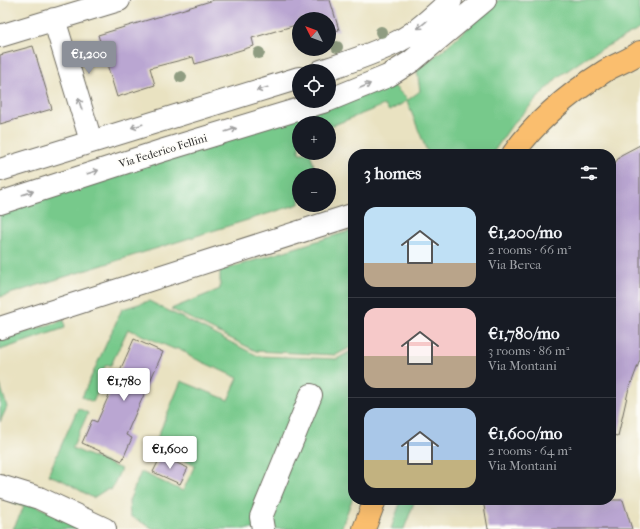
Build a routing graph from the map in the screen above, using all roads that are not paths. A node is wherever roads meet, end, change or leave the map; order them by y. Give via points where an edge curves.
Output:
1 (119, 0) edge
2 (451, 0) edge
3 (485, 0) edge
4 (54, 19) junction
5 (0, 36) edge
6 (639, 53) edge
7 (336, 66) edge
8 (292, 80) edge
9 (336, 97) edge
10 (303, 108) edge
11 (91, 141) junction
12 (517, 149) edge
13 (0, 170) edge
14 (0, 203) edge
15 (348, 216) edge
16 (0, 328) edge
17 (311, 395) dead end
18 (0, 486) edge
19 (373, 505) edge
20 (105, 529) edge
21 (263, 529) edge
22 (364, 529) edge

1 - 4 street
2 -> 7 street via 402,40
9 -> 3 street via 388,76 412,60
4 - 5 street
11 -> 4 street
6 - 12 highway via 584,84 542,120
8 -> 11 street
14 -> 10 street, Via Federico Fellini
11 - 13 street
15 - 16 street
17 - 21 street via 261,517
18 - 20 street via 39,498
19 - 22 highway

